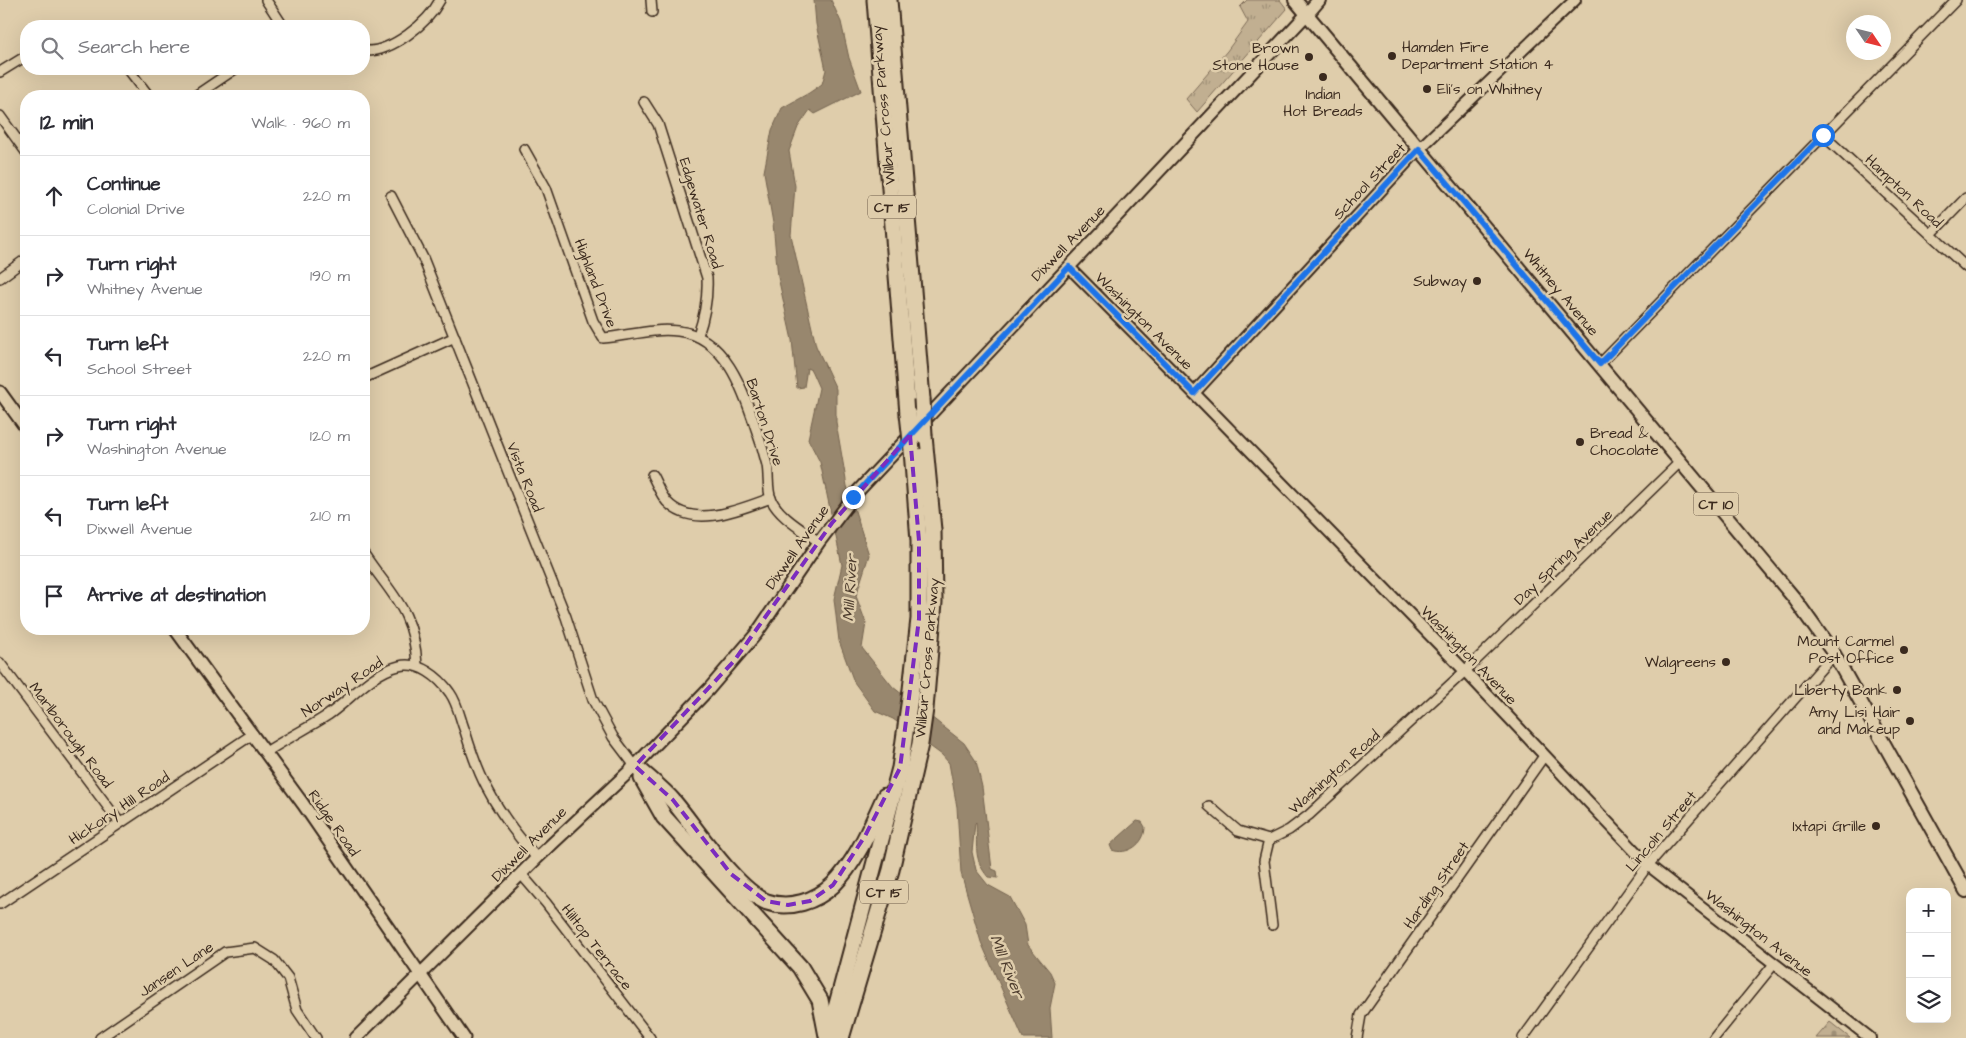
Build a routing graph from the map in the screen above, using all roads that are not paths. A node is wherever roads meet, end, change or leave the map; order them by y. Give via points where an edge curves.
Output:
1 (266, 0) edge
2 (440, 0) edge
3 (652, 0) edge
4 (875, 0) edge
5 (889, 0) edge
6 (1295, 0) edge
7 (1319, 0) edge
8 (1575, 0) edge
9 (1956, 0) edge
10 (652, 12) dead end
11 (1307, 14) junction
12 (279, 20) edge
13 (370, 52) edge
14 (20, 60) edge
15 (0, 72) edge
16 (132, 75) edge
17 (226, 75) edge
18 (144, 90) edge
19 (204, 90) edge
20 (644, 102) dead end
21 (0, 116) edge
22 (1823, 135) junction
23 (20, 144) edge
24 (524, 149) dead end
25 (1419, 149) junction
26 (391, 196) dead end
27 (1966, 198) edge
28 (1931, 234) junction
29 (20, 263) edge
30 (1069, 267) junction
31 (1966, 267) edge
32 (0, 278) edge
33 (698, 335) junction
34 (454, 337) junction
35 (1600, 364) junction
36 (370, 375) edge
37 (0, 392) edge
38 (1194, 393) junction
39 (20, 420) edge
40 (1680, 462) junction
41 (652, 475) dead end
42 (771, 498) junction
43 (819, 542) junction
44 (370, 563) edge
45 (179, 635) edge
46 (1834, 654) junction
47 (0, 663) edge
48 (417, 665) junction
49 (1465, 671) junction
50 (253, 734) junction
51 (266, 752) junction
52 (1544, 756) junction
53 (635, 766) junction
54 (900, 768) junction
55 (1210, 806) dead end
56 (120, 823) junction
57 (1269, 840) junction
58 (537, 858) junction
59 (1648, 865) junction
60 (522, 874) junction
61 (1966, 891) edge
62 (0, 904) edge
63 (1272, 926) dead end
64 (1774, 964) junction
65 (421, 974) junction
66 (1357, 1035) edge
67 (100, 1038) edge
68 (316, 1038) edge
69 (356, 1038) edge
70 (464, 1038) edge
71 (650, 1038) edge
72 (828, 1038) edge
73 (841, 1038) edge
74 (1523, 1038) edge
75 (1714, 1038) edge
76 (1870, 1038) edge

1 - 12 street
2 - 13 street via 435,10 417,27 391,46
3 - 10 street
4 - 54 highway, Wilbur Cross Parkway / CT 15, bridge via 919,541 919,619
5 - 73 highway, Wilbur Cross Parkway / CT 15, bridge via 933,530 934,602 920,744 891,870
6 - 11 main road, Whitney Avenue
7 - 11 main road, Dixwell Avenue
8 - 25 street, School Street
9 - 22 street
11 - 25 main road, Whitney Avenue / CT 10
11 - 30 main road, Dixwell Avenue
14 - 15 street
16 - 18 street
17 - 19 street
20 - 33 street, Edgewater Road via 658,124 707,278 706,308
21 - 23 street
22 - 28 street, Hampton Road
22 - 35 street
24 - 33 street, Highland Drive via 546,188 593,321 603,338 660,330
25 - 35 main road, Whitney Avenue / CT 10
25 - 38 street, School Street
26 - 34 street, Vista Road via 423,258
27 - 28 street
28 - 31 street, Hampton Road
29 - 32 street
30 - 38 street, Washington Avenue
30 - 43 main road, Dixwell Avenue via 853,497
33 - 42 street, Barton Drive via 729,364 741,387 767,464
34 - 36 street
34 - 53 street, Vista Road via 566,617 593,700 613,737
35 - 40 main road, Whitney Avenue / CT 10
37 - 39 main road
38 - 49 street, Washington Avenue
40 - 46 main road, Whitney Avenue / CT 10 via 1794,598
40 - 49 street, Day Spring Avenue
41 - 42 street via 668,503 693,515 712,515
42 - 43 street via 778,509
43 - 53 main road, Dixwell Avenue via 734,661
44 - 48 street via 400,602 410,622
45 - 50 main road, Ridge Road
46 - 59 street, Lincoln Street
46 - 61 main road, Whitney Avenue / CT 10
47 - 56 street, Marlborough Road
48 - 51 street, Norway Road via 386,671 328,714
48 - 58 street via 450,693 487,788 506,819
49 - 52 street, Washington Avenue
49 - 57 street, Washington Road via 1308,815
50 - 51 main road, Ridge Road
50 - 56 street, Hickory Hill Road
51 - 65 main road, Ridge Road
52 - 59 street, Washington Avenue
52 - 66 street, Harding Street via 1361,1015
53 - 54 highway via 673,800 731,874 766,902 788,905 810,901 833,885 851,862
53 - 58 main road, Dixwell Avenue
53 - 72 highway via 664,816 800,967 820,1000
54 - 72 highway, Wilbur Cross Parkway / CT 15
55 - 57 street via 1238,831
56 - 62 street, Hickory Hill Road
57 - 63 street via 1264,862
58 - 60 main road, Dixwell Avenue
59 - 64 street, Washington Avenue
59 - 74 street, Lincoln Street
60 - 65 main road, Dixwell Avenue
60 - 71 street, Hilltop Terrace
64 - 75 street
64 - 76 street, Washington Avenue
65 - 69 main road, Dixwell Avenue
65 - 70 main road, Ridge Road
67 - 68 street, Jansen Lane via 225,952 255,948 274,960 288,978 297,1010

